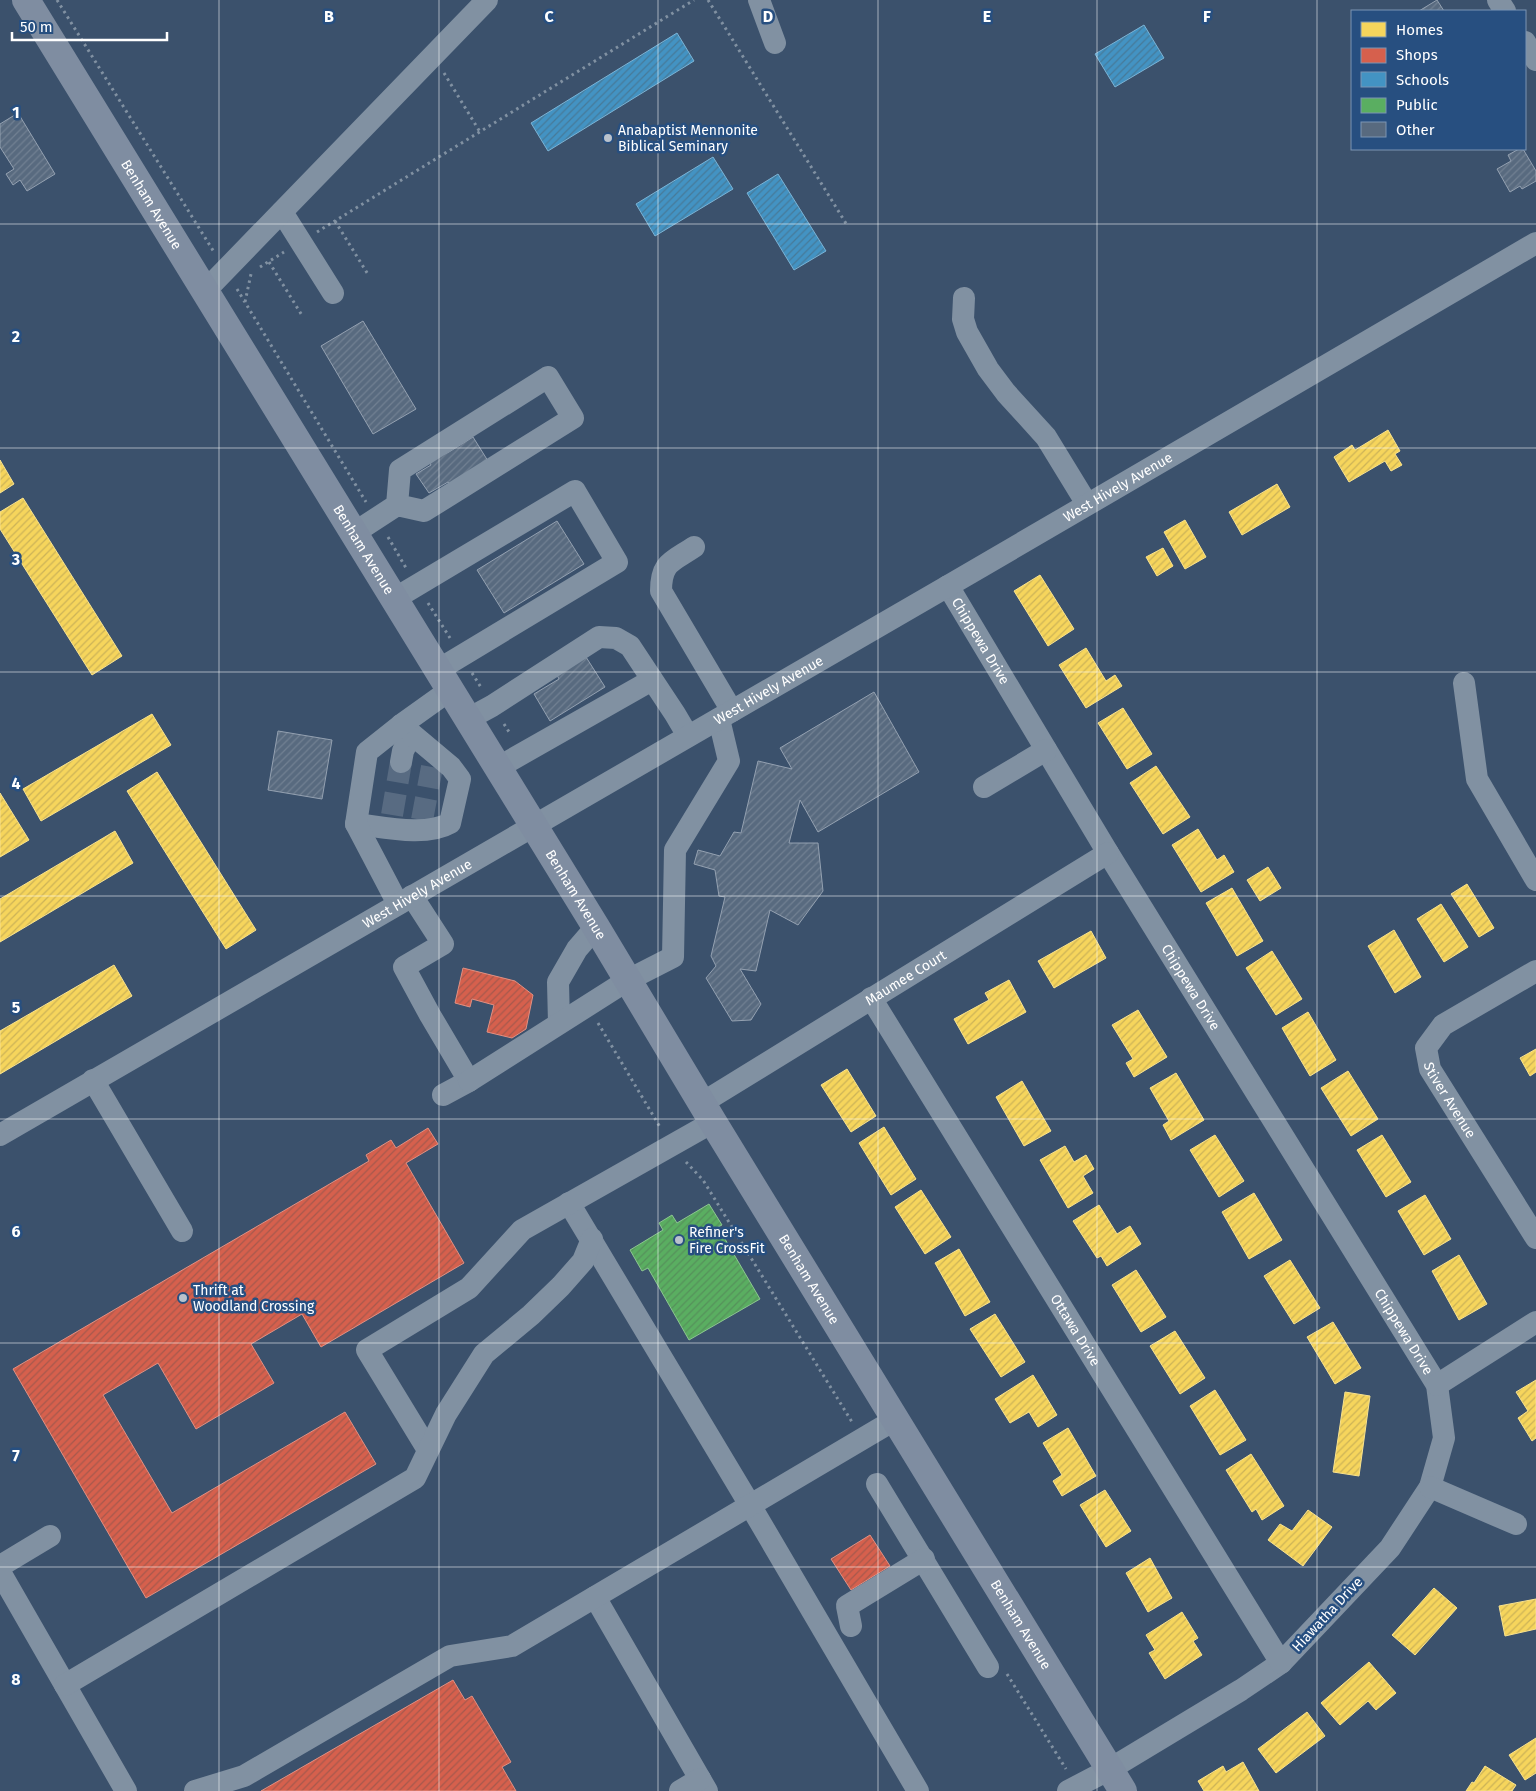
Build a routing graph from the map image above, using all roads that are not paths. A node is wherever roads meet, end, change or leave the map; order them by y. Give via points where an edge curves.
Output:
1 (26, 0) edge
2 (487, 0) edge
3 (759, 0) edge
4 (775, 43) dead end
5 (1526, 44) edge
6 (1536, 60) edge
7 (282, 212) junction
8 (1536, 243) edge
9 (205, 291) junction
10 (333, 293) dead end
11 (964, 298) dead end
12 (1087, 504) junction
13 (397, 505) junction
14 (354, 533) junction
15 (694, 548) dead end
16 (948, 586) junction
17 (405, 592) junction
18 (444, 680) junction
19 (652, 680) junction
20 (1464, 683) dead end
21 (725, 715) junction
22 (468, 720) junction
23 (406, 730) junction
24 (688, 736) junction
25 (1046, 750) junction
26 (401, 762) tunnel mouth
27 (497, 768) junction
28 (984, 788) dead end
29 (356, 824) junction
30 (533, 826) junction
31 (1108, 853) junction
32 (1536, 880) edge
33 (405, 900) junction
34 (596, 927) junction
35 (1536, 971) edge
36 (628, 980) junction
37 (872, 998) junction
38 (559, 1023) junction
39 (93, 1080) junction
40 (468, 1081) junction
41 (443, 1096) dead end
42 (707, 1113) junction
43 (0, 1135) edge
44 (570, 1203) junction
45 (182, 1232) dead end
46 (1536, 1238) edge
47 (592, 1239) junction
48 (1536, 1322) edge
49 (1437, 1385) junction
50 (896, 1419) junction
51 (428, 1450) junction
52 (877, 1484) dead end
53 (1430, 1487) junction
54 (750, 1505) junction
55 (1516, 1524) dead end
56 (50, 1536) dead end
57 (924, 1559) junction
58 (0, 1566) edge
59 (0, 1572) edge
60 (595, 1597) junction
61 (851, 1626) dead end
62 (1281, 1663) junction
63 (996, 1668) road end
64 (65, 1685) junction
65 (1117, 1780) edge
66 (704, 1785) edge
67 (1073, 1789) edge
68 (126, 1791) edge
69 (195, 1791) edge
70 (680, 1791) edge
71 (918, 1791) edge

1 - 9 main road, Benham Avenue
2 - 7 street
3 - 4 street
5 - 6 street
7 - 9 street
7 - 10 street
8 - 12 street, West Hively Avenue
9 - 14 main road, Benham Avenue
11 - 12 street via 963,319 967,332 988,370 1046,437
12 - 16 street, West Hively Avenue
13 - 13 street via 424,511 573,418 548,377 400,470
13 - 14 street
14 - 17 main road, Benham Avenue
15 - 21 street via 668,564 661,575 661,591
16 - 21 street, West Hively Avenue
16 - 25 street, Chippewa Drive
17 - 18 main road, Benham Avenue
17 - 18 street via 575,491 617,562 461,656
18 - 22 main road, Benham Avenue
18 - 23 street
19 - 22 street via 630,646 616,638 599,637
19 - 24 street
19 - 27 street
20 - 32 street via 1477,779
21 - 24 street, West Hively Avenue
21 - 36 street via 729,761 675,850 673,957
22 - 27 main road, Benham Avenue
23 - 26 street
23 - 29 street via 368,752
23 - 29 street via 433,761 451,767 460,779 450,823 442,828 391,821
24 - 30 street, West Hively Avenue
25 - 28 street
25 - 31 street, Chippewa Drive
27 - 30 main road, Benham Avenue
29 - 33 street
30 - 33 street, West Hively Avenue
30 - 34 main road, Benham Avenue
31 - 37 street, Maumee Court
31 - 49 street, Chippewa Drive
33 - 39 street, West Hively Avenue
33 - 40 street via 443,944 404,967
34 - 36 main road, Benham Avenue
34 - 38 street via 577,949 558,982
35 - 46 street, Stiver Avenue via 1444,1025 1426,1048 1430,1069
36 - 38 street
36 - 42 main road, Benham Avenue
37 - 42 street, Maumee Court
37 - 62 street, Ottawa Drive
38 - 40 street
39 - 43 street, West Hively Avenue
39 - 45 street
40 - 41 street
42 - 44 street, Maumee Court via 671,1146
42 - 50 main road, Benham Avenue
44 - 47 street
44 - 51 street, Maumee Court via 522,1230 469,1288 368,1350
47 - 51 street via 584,1260 561,1286 484,1354 446,1414
47 - 54 street
48 - 49 street
49 - 53 street, Hiawatha Drive via 1444,1438
50 - 54 street
50 - 65 main road, Benham Avenue
51 - 64 street via 415,1478
52 - 57 street
53 - 55 street
53 - 62 street, Hiawatha Drive via 1390,1548
54 - 60 street
54 - 71 street
56 - 58 street
57 - 61 street via 847,1606
57 - 63 street
59 - 64 street
60 - 66 street
60 - 69 street via 512,1646 450,1656 244,1776
62 - 65 street, Hiawatha Drive
64 - 68 street
65 - 67 street, Hiawatha Drive
66 - 70 street

